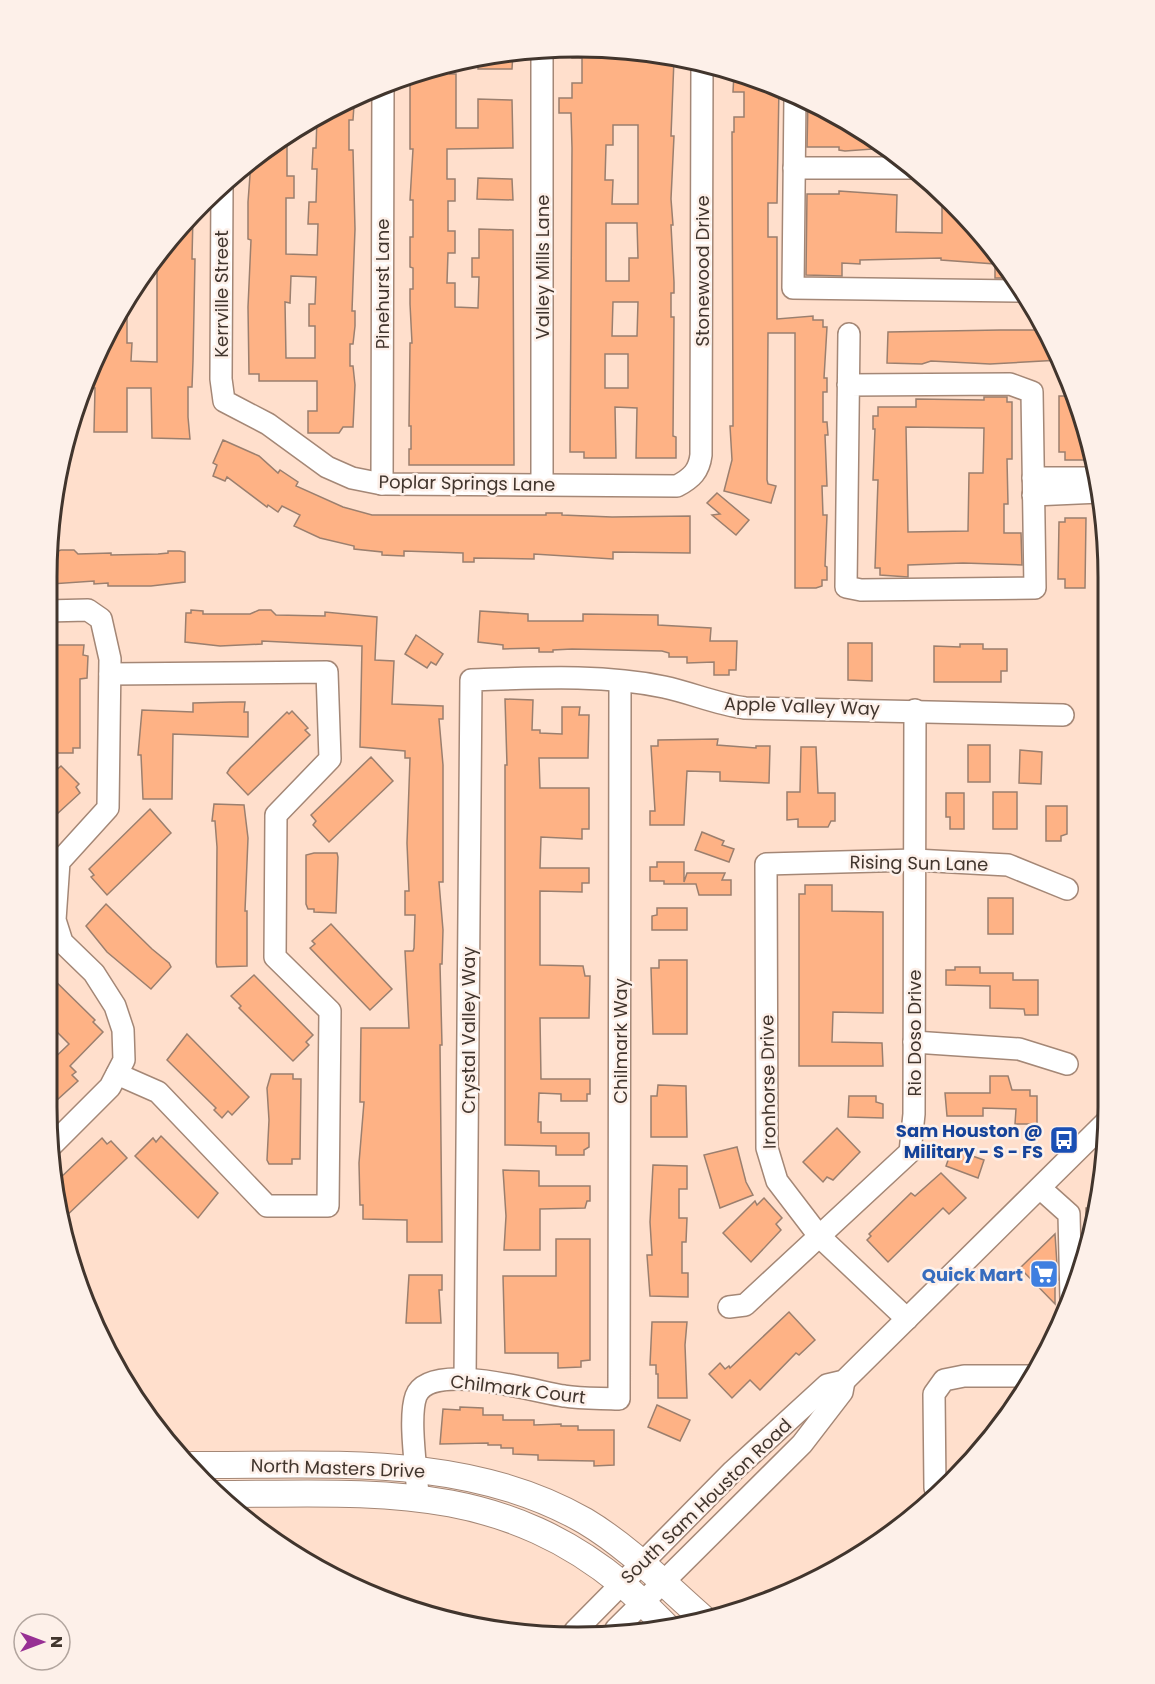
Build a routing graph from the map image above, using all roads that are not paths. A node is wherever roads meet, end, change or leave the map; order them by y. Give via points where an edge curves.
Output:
1 (542, 58) edge
2 (702, 73) edge
3 (383, 95) edge
4 (795, 105) edge
5 (794, 168) junction
6 (898, 168) edge
7 (222, 197) edge
8 (1012, 291) edge
9 (849, 334) dead end
10 (848, 385) junction
11 (224, 401) joint
12 (693, 476) joint
13 (1089, 479) edge
14 (382, 484) junction
15 (542, 484) junction
16 (1033, 486) junction
17 (1091, 491) edge
18 (57, 611) edge
19 (110, 674) junction
20 (471, 680) joint
21 (620, 682) junction
22 (915, 710) junction
23 (1063, 715) dead end
24 (915, 860) junction
25 (766, 864) joint
26 (1067, 889) dead end
27 (57, 891) edge
28 (57, 926) edge
29 (914, 1042) junction
30 (1067, 1064) dead end
31 (117, 1074) junction
32 (1097, 1131) edge
33 (58, 1139) edge
34 (1040, 1188) junction
35 (819, 1236) junction
36 (1070, 1273) edge
37 (729, 1306) dead end
38 (907, 1319) junction
39 (1022, 1376) edge
40 (465, 1379) junction
41 (844, 1381) junction
42 (619, 1399) joint
43 (200, 1465) edge
44 (417, 1469) junction
45 (935, 1485) edge
46 (230, 1494) edge
47 (418, 1497) junction
48 (643, 1561) junction
49 (663, 1581) junction
50 (621, 1584) junction
51 (642, 1603) junction
52 (697, 1613) edge
53 (660, 1620) edge
54 (620, 1625) edge
55 (579, 1627) edge

1 - 15 street, Valley Mills Lane
2 - 12 street, Stonewood Drive via 701,454
3 - 14 street, Pinehurst Lane
4 - 5 street
5 - 6 street
5 - 8 street via 793,288
7 - 11 street, Kerrville Street
9 - 10 street
10 - 16 street via 1010,384 1032,392
10 - 16 street via 846,587 1035,588
11 - 14 street, Poplar Springs Lane via 268,424 327,467 352,478
12 - 15 street, Poplar Springs Lane via 677,486
13 - 16 street
14 - 15 street, Poplar Springs Lane
16 - 17 street
18 - 19 street via 88,610 101,619
19 - 27 street via 108,808 59,862
19 - 31 street via 327,672 330,759 276,815 275,957 330,1011 328,1206 267,1206 158,1092
20 - 21 street, Apple Valley Way via 560,678
20 - 40 street, Crystal Valley Way
21 - 22 street, Apple Valley Way via 665,687 719,705 745,708
21 - 42 street, Chilmark Way
22 - 23 street, Apple Valley Way
22 - 24 street, Rio Doso Drive
24 - 25 street, Rising Sun Lane
24 - 26 street, Rising Sun Lane via 1008,865
24 - 29 street, Rio Doso Drive
25 - 35 street, Ironhorse Drive via 767,1148 777,1181
28 - 31 street via 62,942 94,973 115,1006 123,1030 124,1060
29 - 30 street via 1019,1049
29 - 35 street, Rio Doso Drive via 910,1152
31 - 33 street via 110,1087
32 - 34 street, South Sam Houston Road
34 - 36 street via 1069,1214
34 - 38 street, South Sam Houston Road
35 - 37 street, Rio Doso Drive via 745,1305
35 - 38 street, Ironhorse Drive
38 - 41 street, South Sam Houston Road
39 - 45 street via 944,1380 934,1395
40 - 42 street, Chilmark Court via 566,1396
40 - 44 street, Chilmark Court via 429,1383 416,1394 413,1412
41 - 48 street, South Sam Houston Road via 827,1385
41 - 49 street, South Sam Houston Road via 842,1392 802,1444
43 - 44 main road, North Masters Drive
44 - 47 street, Chilmark Court
44 - 48 main road, North Masters Drive via 466,1476 544,1503 583,1521
46 - 47 main road, North Masters Drive
47 - 50 main road, North Masters Drive via 484,1510 527,1526 570,1549
48 - 49 main road, North Masters Drive
48 - 50 street, South Sam Houston Road
49 - 51 street, South Sam Houston Road
49 - 52 main road, North Masters Drive
50 - 51 main road, North Masters Drive
50 - 55 street, South Sam Houston Road
51 - 53 main road, North Masters Drive
51 - 54 street, South Sam Houston Road

